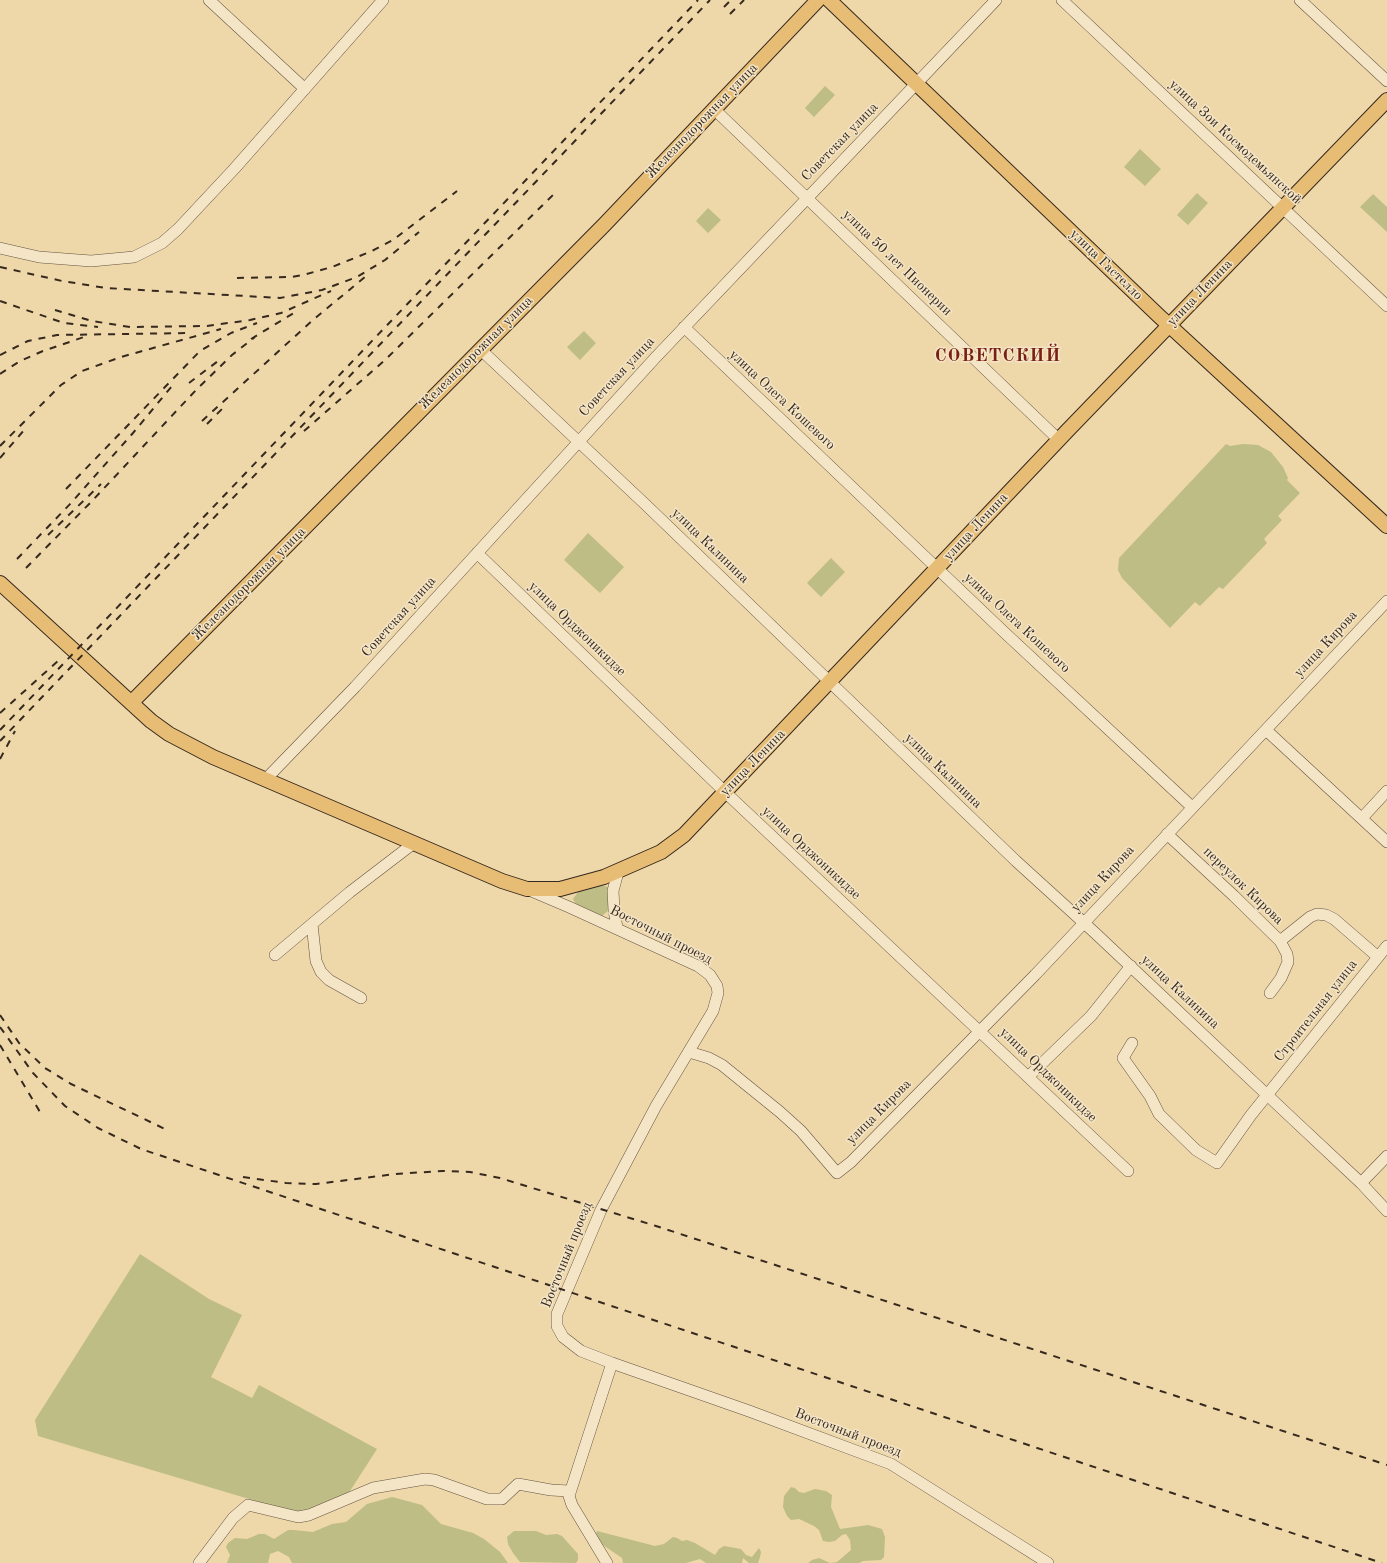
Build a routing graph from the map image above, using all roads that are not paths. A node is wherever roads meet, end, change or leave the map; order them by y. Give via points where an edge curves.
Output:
1 (209, 0) edge
2 (383, 0) edge
3 (818, 0) edge
4 (829, 0) edge
5 (996, 0) edge
6 (1062, 0) edge
7 (1300, 0) edge
8 (1387, 81) edge
9 (917, 84) junction
10 (305, 89) junction
11 (1387, 100) edge
12 (714, 108) junction
13 (807, 198) junction
14 (1283, 208) junction
15 (0, 248) edge
16 (1387, 306) edge
17 (1168, 325) junction
18 (684, 327) junction
19 (480, 349) junction
20 (1059, 440) junction
21 (578, 441) junction
22 (1387, 526) edge
23 (477, 553) junction
24 (937, 568) junction
25 (0, 583) edge
26 (1387, 601) edge
27 (830, 682) junction
28 (131, 703) junction
29 (1266, 730) junction
30 (265, 780) junction
31 (1387, 791) edge
32 (724, 792) junction
33 (1192, 807) junction
34 (1362, 817) junction
35 (1166, 834) junction
36 (1387, 842) edge
37 (414, 843) junction
38 (618, 872) junction
39 (527, 890) junction
40 (1083, 923) junction
41 (312, 924) junction
42 (617, 928) junction
43 (1280, 941) junction
44 (1387, 946) edge
45 (275, 955) dead end
46 (1378, 957) junction
47 (1131, 966) junction
48 (1270, 993) dead end
49 (361, 998) dead end
50 (980, 1031) junction
51 (1132, 1043) dead end
52 (689, 1052) junction
53 (1028, 1077) junction
54 (1268, 1095) junction
55 (1387, 1156) edge
56 (1128, 1171) dead end
57 (1361, 1184) junction
58 (1387, 1211) edge
59 (612, 1363) junction
60 (569, 1491) junction
61 (199, 1563) edge
62 (607, 1563) edge
63 (1048, 1563) edge

1 - 10 street
2 - 10 street
3 - 12 main road, Железнодорожная улица
4 - 9 main road, улица Гастелло
5 - 9 street, Советская улица
6 - 14 street, улица Зои Космодемьянской
7 - 8 street
9 - 13 street, Советская улица
9 - 17 main road, улица Гастелло
10 - 15 street via 178,229 150,250 124,258 84,261 39,257
11 - 14 main road, улица Ленина
12 - 13 street, улица 50 лет Пионерии
12 - 19 main road, Железнодорожная улица
13 - 18 street, Советская улица
13 - 20 street, улица 50 лет Пионерии
14 - 16 street, улица Зои Космодемьянской
14 - 17 main road, улица Ленина
17 - 20 main road, улица Ленина
17 - 22 main road, улица Гастелло
18 - 21 street, Советская улица
18 - 24 street, улица Олега Кошевого
19 - 21 street, улица Калинина
19 - 28 main road, Железнодорожная улица
20 - 24 main road, улица Ленина
21 - 23 street, Советская улица
21 - 27 street, улица Калинина
23 - 30 street, Советская улица via 326,718
23 - 32 street, улица Орджоникидзе
24 - 27 main road, улица Ленина
24 - 33 street, улица Олега Кошевого
25 - 28 main road
26 - 29 street, улица Кирова
27 - 32 main road, улица Ленина
27 - 40 street, улица Калинина
28 - 30 main road via 169,734
29 - 33 street, улица Кирова
29 - 34 street
30 - 37 main road
31 - 34 street
32 - 38 main road, улица Ленина via 669,847
32 - 50 street, улица Орджоникидзе
33 - 35 street, улица Кирова
34 - 36 street
35 - 40 street, улица Кирова
35 - 43 street, переулок Кирова
37 - 39 main road
37 - 41 street
38 - 39 main road, улица Ленина via 560,889
38 - 42 street via 613,890
39 - 42 street, Восточный проезд
40 - 47 street, улица Калинина
40 - 50 street, улица Кирова
41 - 45 street
41 - 49 street via 316,961 321,972 329,980
42 - 52 street, Восточный проезд via 698,966 714,980 718,993 713,1011
43 - 46 street, переулок Кирова via 1310,917 1326,914 1334,918
43 - 48 street via 1288,962
44 - 46 street, Строительная улица
46 - 54 street, Строительная улица
47 - 53 street via 1091,1016
47 - 54 street, улица Калинина
50 - 52 street, улица Кирова via 852,1162 837,1174 802,1131 780,1112 722,1065
50 - 53 street, улица Орджоникидзе
51 - 54 street, Строительная улица via 1123,1058 1150,1096 1159,1114 1196,1150 1217,1163 1232,1139
52 - 59 street, Восточный проезд via 622,1167 557,1314 559,1331 568,1343
53 - 56 street, улица Орджоникидзе
54 - 57 street, улица Калинина
55 - 57 street
57 - 58 street, улица Калинина
59 - 60 street
59 - 63 street, Восточный проезд via 891,1464
60 - 61 street via 518,1484 502,1499 487,1499 425,1479 373,1488 309,1515 298,1517 248,1505 241,1510
60 - 62 street via 572,1506

